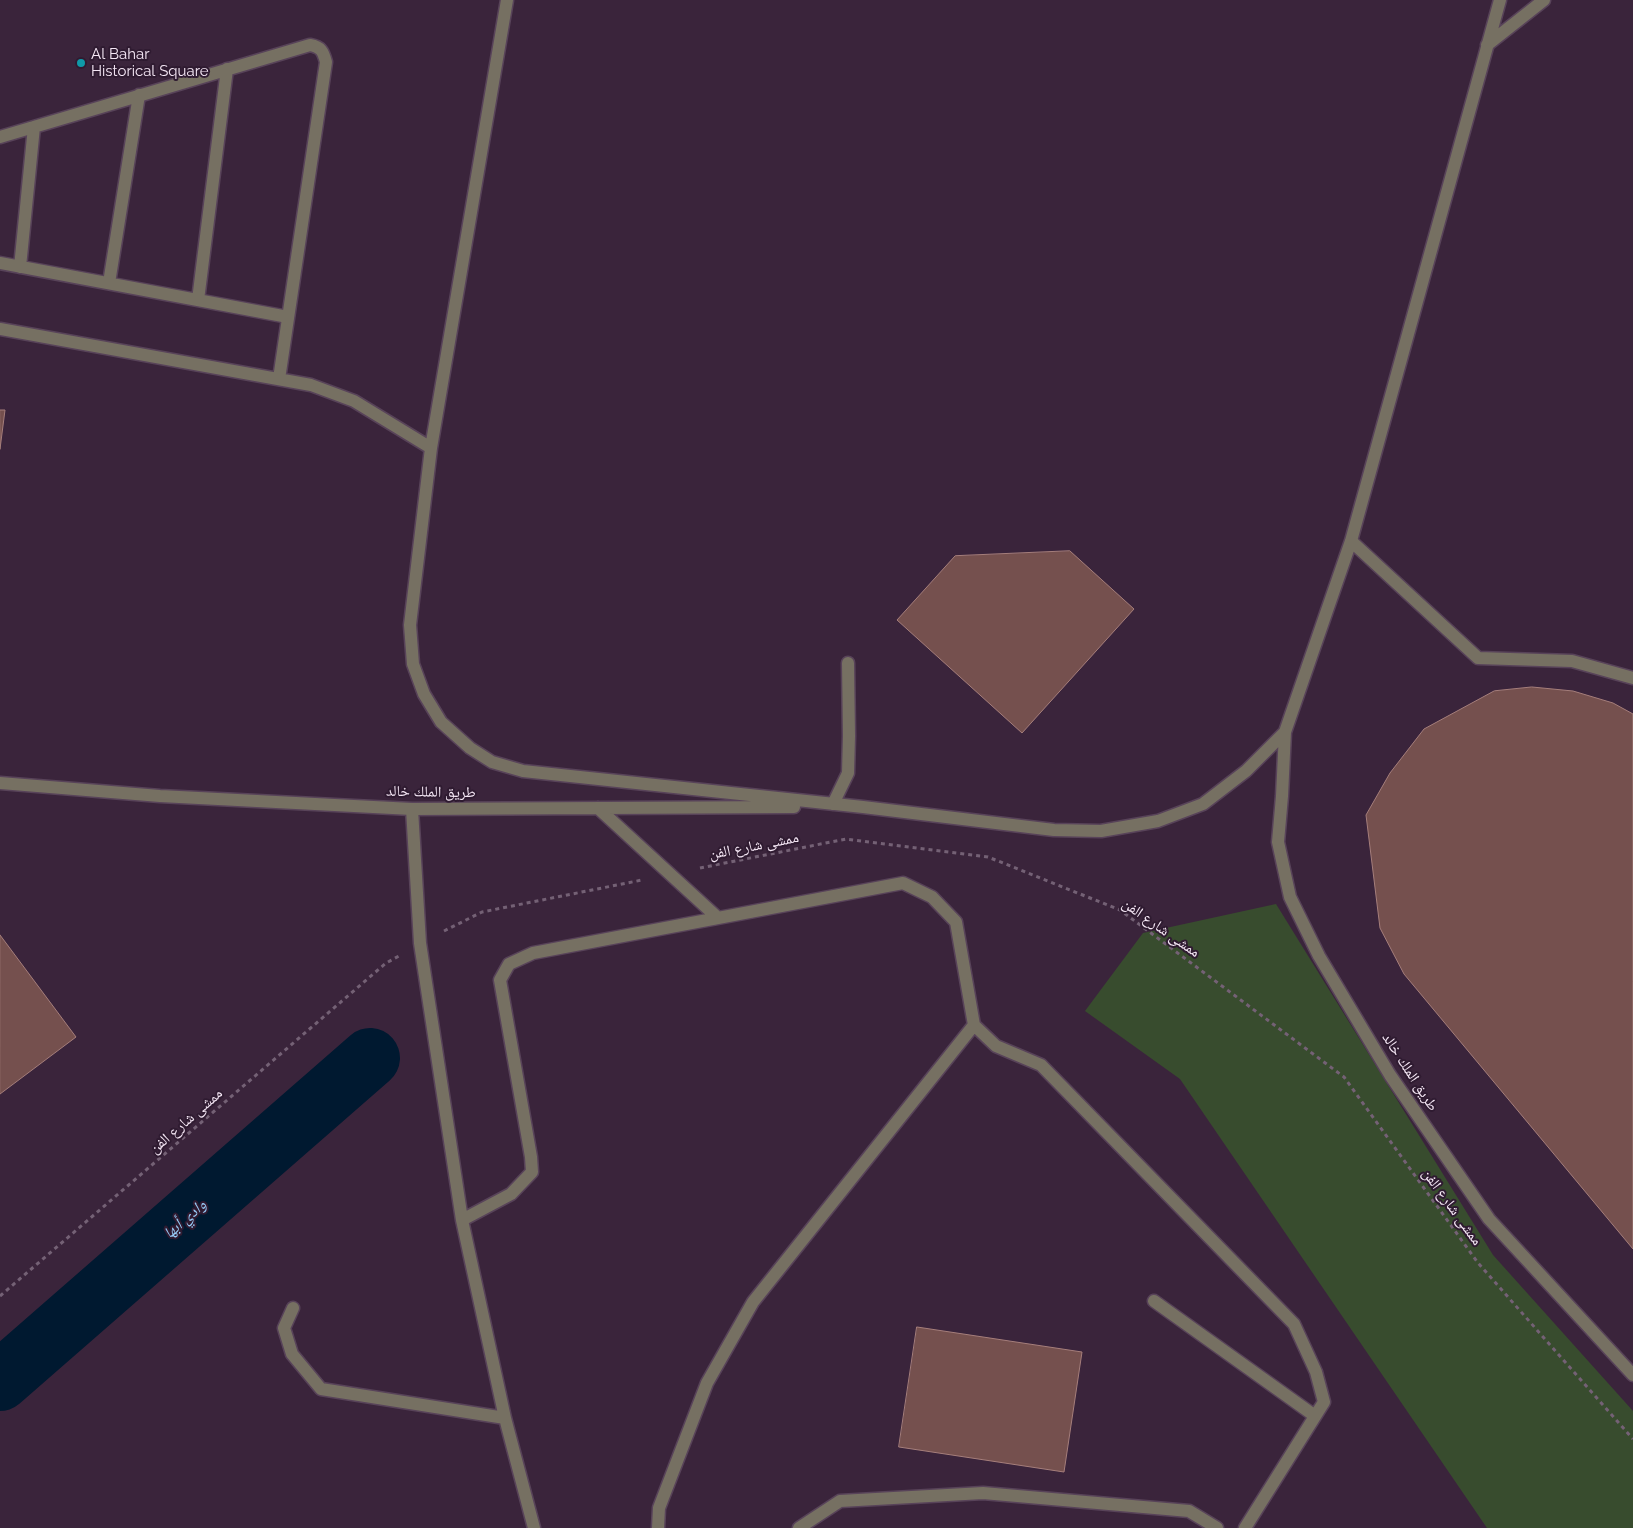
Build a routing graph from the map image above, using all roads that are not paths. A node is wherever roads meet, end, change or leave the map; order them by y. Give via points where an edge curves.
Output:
1 (507, 0) edge
2 (1500, 0) edge
3 (1544, 0) edge
4 (1487, 45) junction
5 (227, 69) junction
6 (139, 95) junction
7 (34, 127) junction
8 (0, 137) edge
9 (0, 263) edge
10 (20, 267) junction
11 (109, 283) junction
12 (198, 300) junction
13 (288, 317) junction
14 (0, 329) edge
15 (279, 379) junction
16 (431, 448) junction
17 (1351, 541) junction
18 (848, 663) dead end
19 (1633, 678) edge
20 (1285, 732) junction
21 (0, 783) edge
22 (833, 804) junction
23 (863, 807) junction
24 (598, 808) junction
25 (412, 809) junction
26 (718, 918) junction
27 (974, 1026) junction
28 (462, 1220) junction
29 (1154, 1301) dead end
30 (293, 1308) dead end
31 (1633, 1374) edge
32 (1315, 1416) junction
33 (505, 1418) junction
34 (534, 1528) edge
35 (658, 1528) edge
36 (799, 1528) edge
37 (1216, 1528) edge
38 (1245, 1528) edge

1 - 16 street
2 - 4 street
3 - 4 street
4 - 17 street
5 - 6 street
5 - 12 street
5 - 13 street via 310,45 322,50 326,62
6 - 7 street
6 - 11 street
7 - 8 street
7 - 10 street
9 - 10 street
10 - 11 street
11 - 12 street
12 - 13 street
13 - 15 street
14 - 15 street
15 - 16 street via 311,385 354,401
16 - 22 street via 410,624 413,664 424,694 441,722 470,748 492,762 523,772
17 - 19 street via 1478,658 1572,661
17 - 20 street
18 - 22 street via 848,773
20 - 23 street via 1246,771 1203,804 1158,821 1101,831 1054,830
20 - 31 street, طريق الملك خالد via 1278,842 1290,897 1319,956 1390,1075 1489,1219
21 - 25 street, طريق الملك خالد via 160,796
22 - 23 street
23 - 24 street, طريق الملك خالد
24 - 25 street, طريق الملك خالد
24 - 26 street
25 - 28 street via 420,943
26 - 27 street via 903,883 932,897 956,922
26 - 28 street via 533,954 509,964 500,980 532,1172 511,1194
27 - 32 street via 996,1046 1041,1065 1294,1324 1316,1372 1324,1402
27 - 35 street via 753,1302 707,1383 659,1508
28 - 33 street
29 - 32 street
30 - 33 street via 284,1328 292,1354 322,1389
32 - 38 street
33 - 34 street
36 - 37 street via 840,1501 983,1493 1189,1511

